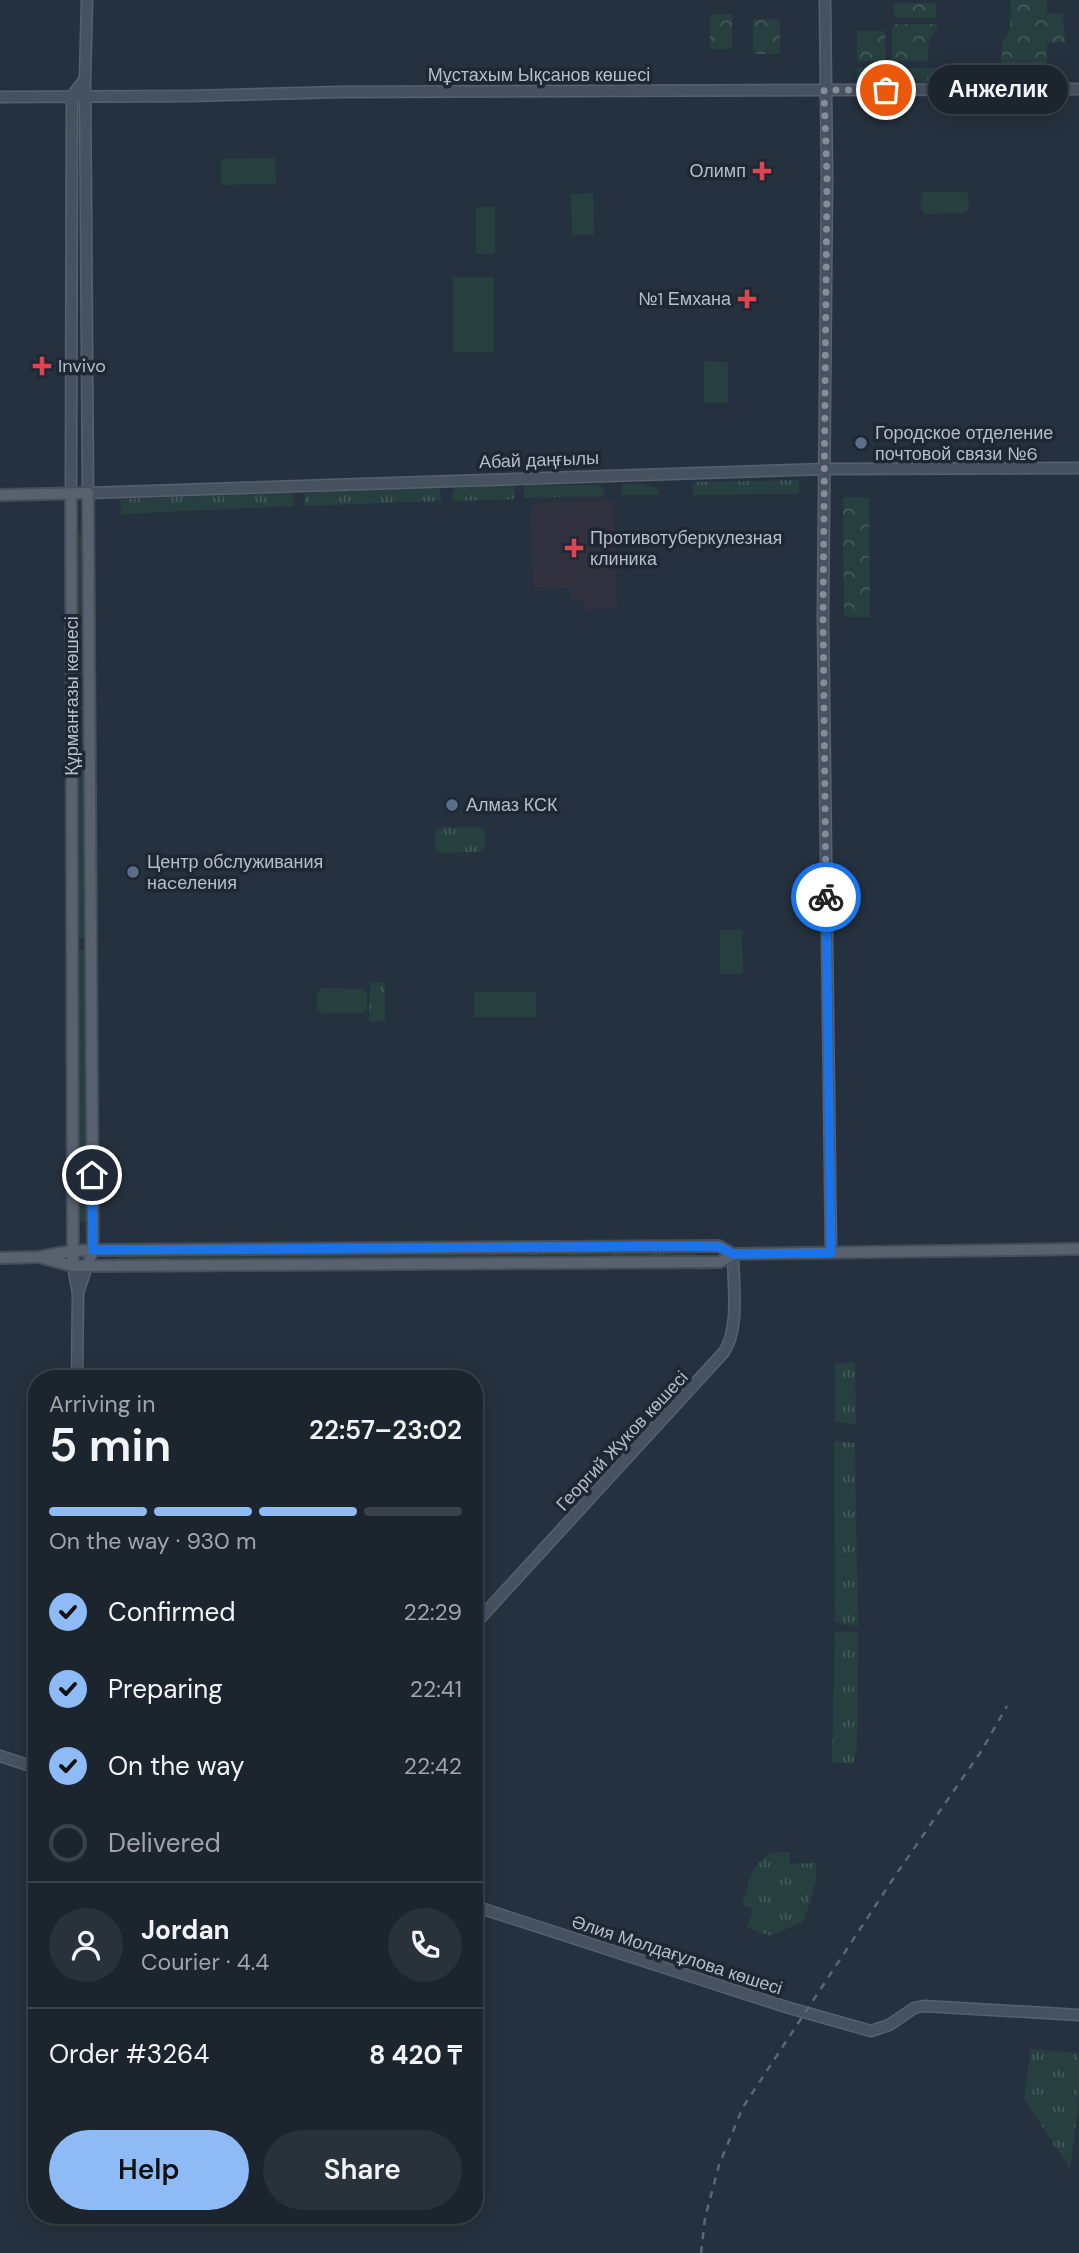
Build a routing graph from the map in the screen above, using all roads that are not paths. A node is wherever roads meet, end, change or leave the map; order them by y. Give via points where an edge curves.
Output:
1 (87, 0) edge
2 (825, 0) edge
3 (85, 79) junction
4 (1079, 89) edge
5 (824, 90) junction
6 (72, 96) junction
7 (86, 96) junction
8 (0, 97) edge
9 (1079, 468) edge
10 (825, 469) junction
11 (88, 492) junction
12 (71, 493) junction
13 (0, 495) edge
14 (72, 749) junction
15 (90, 749) junction
16 (72, 944) junction
17 (91, 944) junction
18 (1079, 1249) edge
19 (93, 1250) junction
20 (72, 1251) junction
21 (831, 1253) junction
22 (733, 1254) junction
23 (39, 1257) junction
24 (0, 1258) edge
25 (73, 1266) junction
26 (87, 1266) junction
27 (78, 1293) junction
28 (77, 1370) edge
29 (483, 1615) edge
30 (0, 1756) edge
31 (28, 1765) edge
32 (483, 1909) edge
33 (1079, 2015) edge

1 - 3 main road, Құрманғазы көшесі
2 - 5 main road
3 - 6 main road
3 - 7 main road, Құрманғазы көшесі
4 - 5 main road, Мұстахым Ықсанов көшесі
5 - 7 main road, Мұстахым Ықсанов көшесі
5 - 10 main road
6 - 7 main road, Мұстахым Ықсанов көшесі
6 - 8 main road, Мұстахым Ықсанов көшесі
6 - 12 main road
7 - 11 main road, Құрманғазы көшесі
9 - 10 main road, Абай даңғылы
10 - 11 main road, Абай даңғылы
10 - 21 main road
11 - 12 main road, Абай даңғылы
11 - 15 main road, Құрманғазы көшесі
12 - 13 main road, Абай даңғылы
12 - 14 main road, Құрманғазы көшесі
14 - 15 main road
14 - 16 main road, Құрманғазы көшесі
15 - 17 main road, Құрманғазы көшесі
16 - 17 main road
16 - 20 main road, Құрманғазы көшесі
17 - 19 main road, Құрманғазы көшесі
18 - 21 main road
19 - 20 main road
19 - 22 main road via 710,1246
19 - 26 main road, Құрманғазы көшесі
20 - 23 main road
20 - 25 main road, Құрманғазы көшесі
21 - 22 main road
22 - 26 main road via 720,1262
22 - 29 main road, Георгий Жуков көшесі via 729,1345
23 - 24 main road
23 - 25 main road
25 - 26 main road
25 - 27 main road, Құрманғазы көшесі
26 - 27 main road, Құрманғазы көшесі
27 - 28 main road, Құрманғазы көшесі
30 - 31 main road
32 - 33 main road, Әлия Молдағұлова көшесі via 872,2031 924,2006

